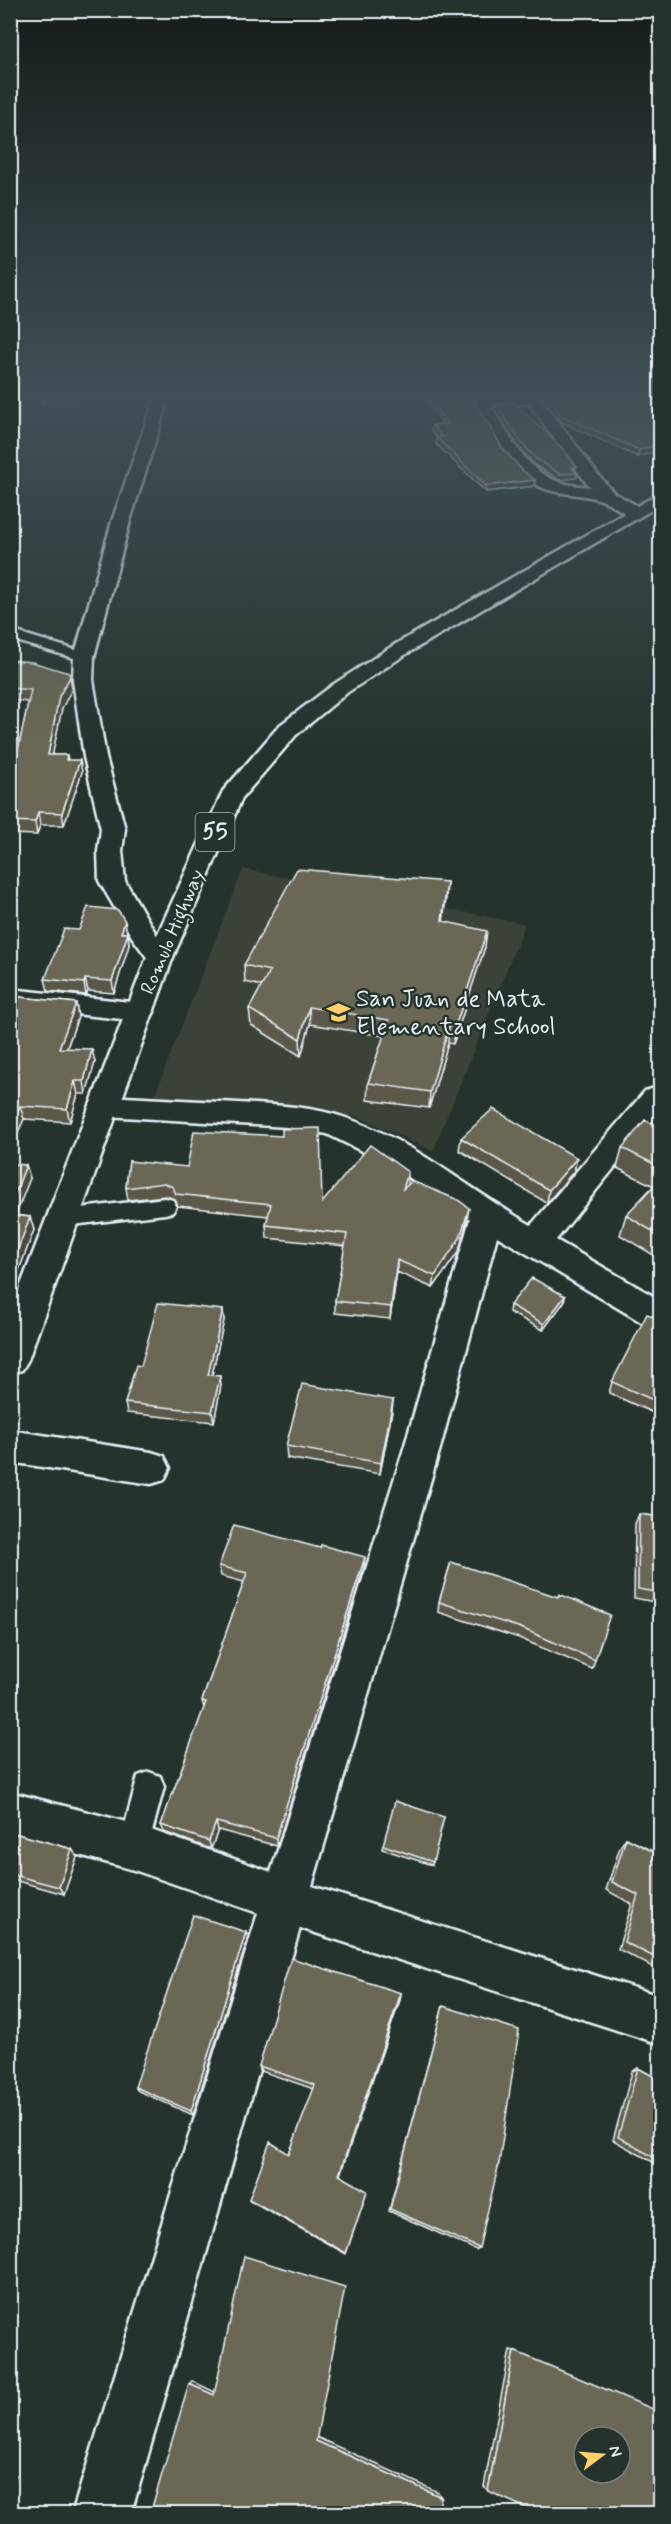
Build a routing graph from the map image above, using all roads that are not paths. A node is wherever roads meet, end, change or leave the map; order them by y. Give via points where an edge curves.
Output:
1 (124, 512) edge
2 (635, 512) edge
3 (10, 633) edge
4 (84, 657) junction
5 (63, 672) edge
6 (83, 680) junction
7 (160, 957) junction
8 (10, 999) edge
9 (140, 1012) junction
10 (655, 1098) dead end
11 (106, 1106) junction
12 (165, 1206) dead end
13 (487, 1215) junction
14 (64, 1218) junction
15 (535, 1243) junction
16 (660, 1316) edge
17 (10, 1360) edge
18 (10, 1446) edge
19 (151, 1468) dead end
20 (149, 1787) dead end
21 (10, 1814) edge
22 (134, 1847) junction
23 (285, 1900) junction
24 (660, 2020) edge
25 (101, 2514) edge

1 - 4 main road
2 - 7 main road, Romulo Highway / 55 via 401,649 341,688 288,730 231,795
3 - 4 lane
4 - 6 main road
5 - 6 main road
6 - 7 main road via 98,770 113,829 112,881
7 - 9 main road, Romulo Highway / 55
8 - 9 main road
9 - 11 main road, Romulo Highway / 55
10 - 15 main road
11 - 13 main road via 317,1120 374,1141
11 - 14 main road, Romulo Highway / 55
12 - 14 lane
13 - 15 main road
13 - 23 main road via 423,1445
14 - 17 main road, Romulo Highway / 55
15 - 16 main road
18 - 19 main road
20 - 22 lane
21 - 22 main road
22 - 23 main road
23 - 24 main road
23 - 25 main road

